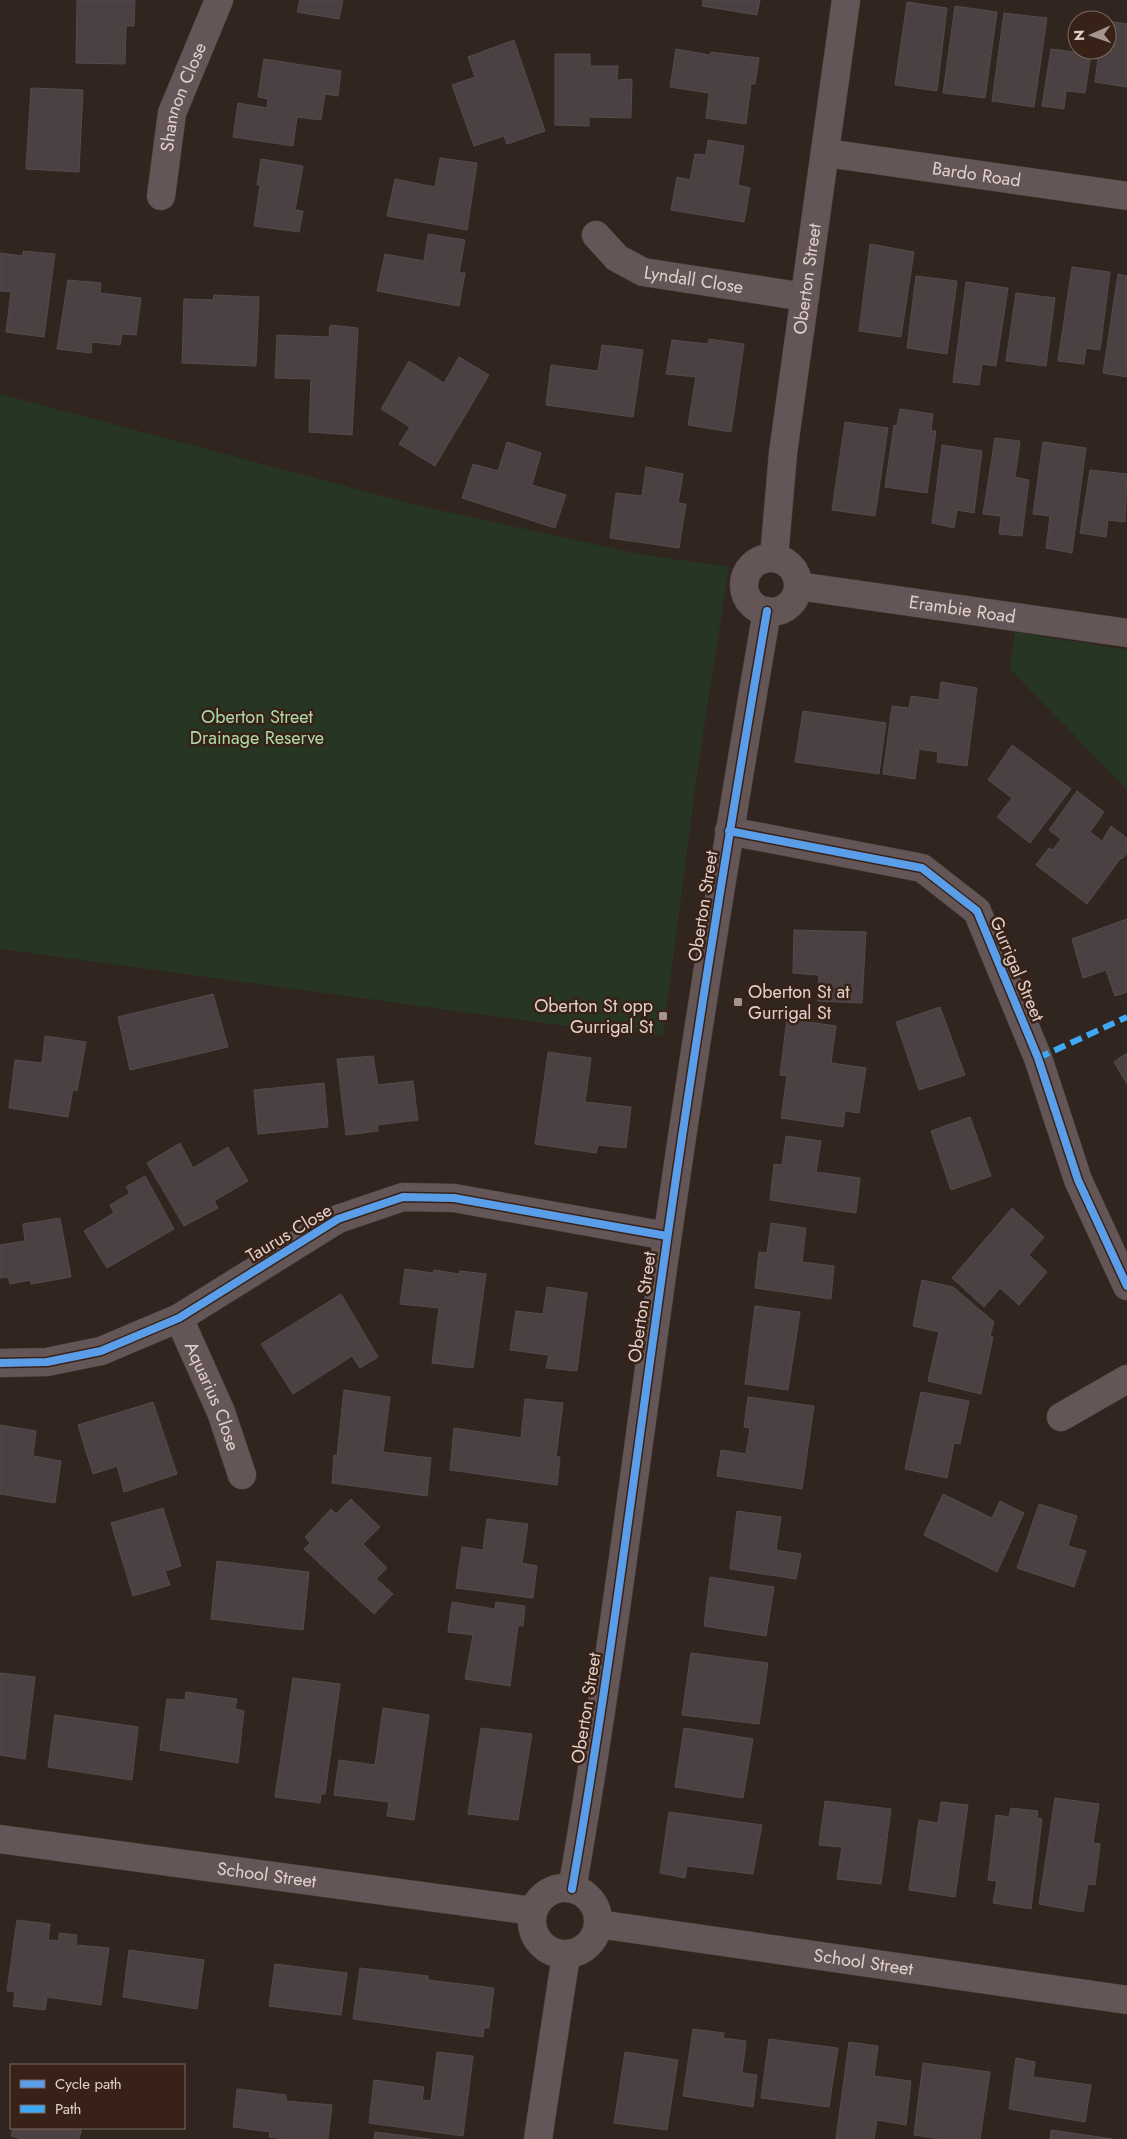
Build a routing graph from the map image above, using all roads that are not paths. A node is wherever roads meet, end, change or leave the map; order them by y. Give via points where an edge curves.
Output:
1 (219, 0) edge
2 (846, 0) edge
3 (826, 153) junction
4 (161, 196) dead end
5 (1127, 196) edge
6 (596, 234) dead end
7 (805, 297) junction
8 (774, 558) junction
9 (798, 586) junction
10 (766, 611) junction
11 (1127, 633) edge
12 (729, 831) junction
13 (668, 1236) junction
14 (1127, 1286) edge
15 (179, 1318) junction
16 (0, 1363) edge
17 (1127, 1378) edge
18 (1061, 1417) dead end
19 (242, 1475) dead end
20 (0, 1839) edge
21 (572, 1889) junction
22 (533, 1911) junction
23 (598, 1924) junction
24 (566, 1954) junction
25 (1127, 2000) edge
26 (538, 2139) edge

1 - 4 street, Shannon Close via 172,113
2 - 3 street, Oberton Street
3 - 5 street, Bardo Road
3 - 7 street, Oberton Street
6 - 7 street, Lyndall Close via 617,258 643,272
7 - 8 street, Oberton Street via 783,453
8 - 9 street via 789,564
8 - 10 street via 756,562 750,568 744,585 746,594 758,608
9 - 10 street via 791,602 784,608
9 - 11 street, Erambie Road
10 - 12 street, Oberton Street
12 - 13 street, Oberton Street
12 - 14 street, Gurrigal Street via 922,868 977,912 1038,1058 1078,1180
13 - 15 street, Taurus Close via 454,1198 404,1197 338,1219
13 - 21 street, Oberton Street via 600,1720
15 - 16 street, Taurus Close via 101,1350 47,1362
15 - 19 street, Aquarius Close via 221,1412
17 - 18 street
20 - 22 street, School Street
21 - 22 street via 549,1892
21 - 23 street via 592,1902
22 - 24 street via 532,1927 538,1942 551,1951
23 - 24 street via 588,1946
23 - 25 street, School Street
24 - 26 street

